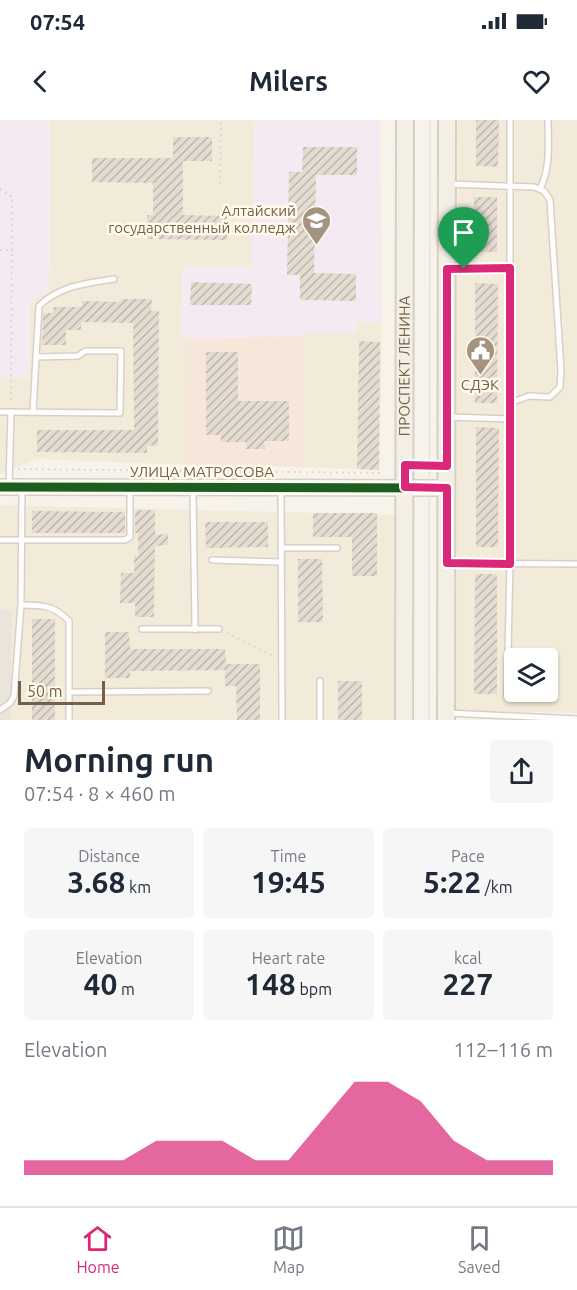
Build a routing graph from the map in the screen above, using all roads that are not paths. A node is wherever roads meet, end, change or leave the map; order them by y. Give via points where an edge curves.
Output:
1 (405, 120) edge
2 (447, 120) edge
3 (510, 120) edge
4 (548, 120) edge
5 (447, 184) junction
6 (510, 185) junction
7 (540, 189) junction
8 (510, 268) junction
9 (447, 269) junction
10 (114, 279) dead end
11 (36, 357) junction
12 (510, 403) junction
13 (0, 412) edge
14 (11, 412) junction
15 (33, 412) junction
16 (447, 417) junction
17 (510, 419) junction
18 (10, 487) edge
19 (129, 487) junction
20 (193, 487) junction
21 (281, 487) junction
22 (405, 487) junction
23 (447, 488) junction
24 (0, 540) edge
25 (21, 540) junction
26 (281, 548) junction
27 (337, 548) dead end
28 (212, 560) dead end
29 (281, 561) junction
30 (447, 563) junction
31 (510, 564) junction
32 (577, 564) edge
33 (21, 605) junction
34 (142, 629) dead end
35 (219, 629) road end
36 (195, 630) junction
37 (508, 648) edge
38 (320, 681) dead end
39 (208, 691) dead end
40 (69, 692) junction
41 (0, 710) edge
42 (446, 717) edge
43 (577, 718) edge
44 (69, 720) edge
45 (282, 720) edge
46 (320, 720) edge
47 (404, 720) edge

1 - 22 main road, ПРОСПЕКТ ЛЕНИНА
2 - 5 main road
3 - 6 lane
4 - 7 lane via 548,160
5 - 6 lane
5 - 9 main road
6 - 7 lane
6 - 8 lane
7 - 12 lane via 550,200 553,220 560,387 550,397 529,396
8 - 9 lane
8 - 12 lane
9 - 16 main road
10 - 11 lane via 62,290 39,306
11 - 15 lane
11 - 15 lane via 121,351 120,413
12 - 17 lane
13 - 14 lane
14 - 15 lane
14 - 18 lane
16 - 17 lane
16 - 23 main road
17 - 31 lane
18 - 19 street, УЛИЦА МАТРОСОВА
18 - 25 lane
19 - 20 street, УЛИЦА МАТРОСОВА
19 - 25 lane via 130,537 125,540
20 - 21 street, УЛИЦА МАТРОСОВА
20 - 36 lane
21 - 22 street, УЛИЦА МАТРОСОВА
21 - 26 lane
22 - 23 street, УЛИЦА МАТРОСОВА
22 - 47 main road, ПРОСПЕКТ ЛЕНИНА
23 - 30 main road
24 - 25 lane
25 - 33 lane
26 - 27 lane
26 - 29 lane
28 - 29 lane
29 - 45 lane
30 - 31 lane
30 - 42 main road
31 - 32 lane
31 - 37 lane
33 - 40 lane via 45,605 69,621
33 - 41 lane via 14,696
34 - 36 lane
35 - 36 lane
38 - 46 lane
39 - 40 lane
40 - 44 lane
42 - 43 lane

